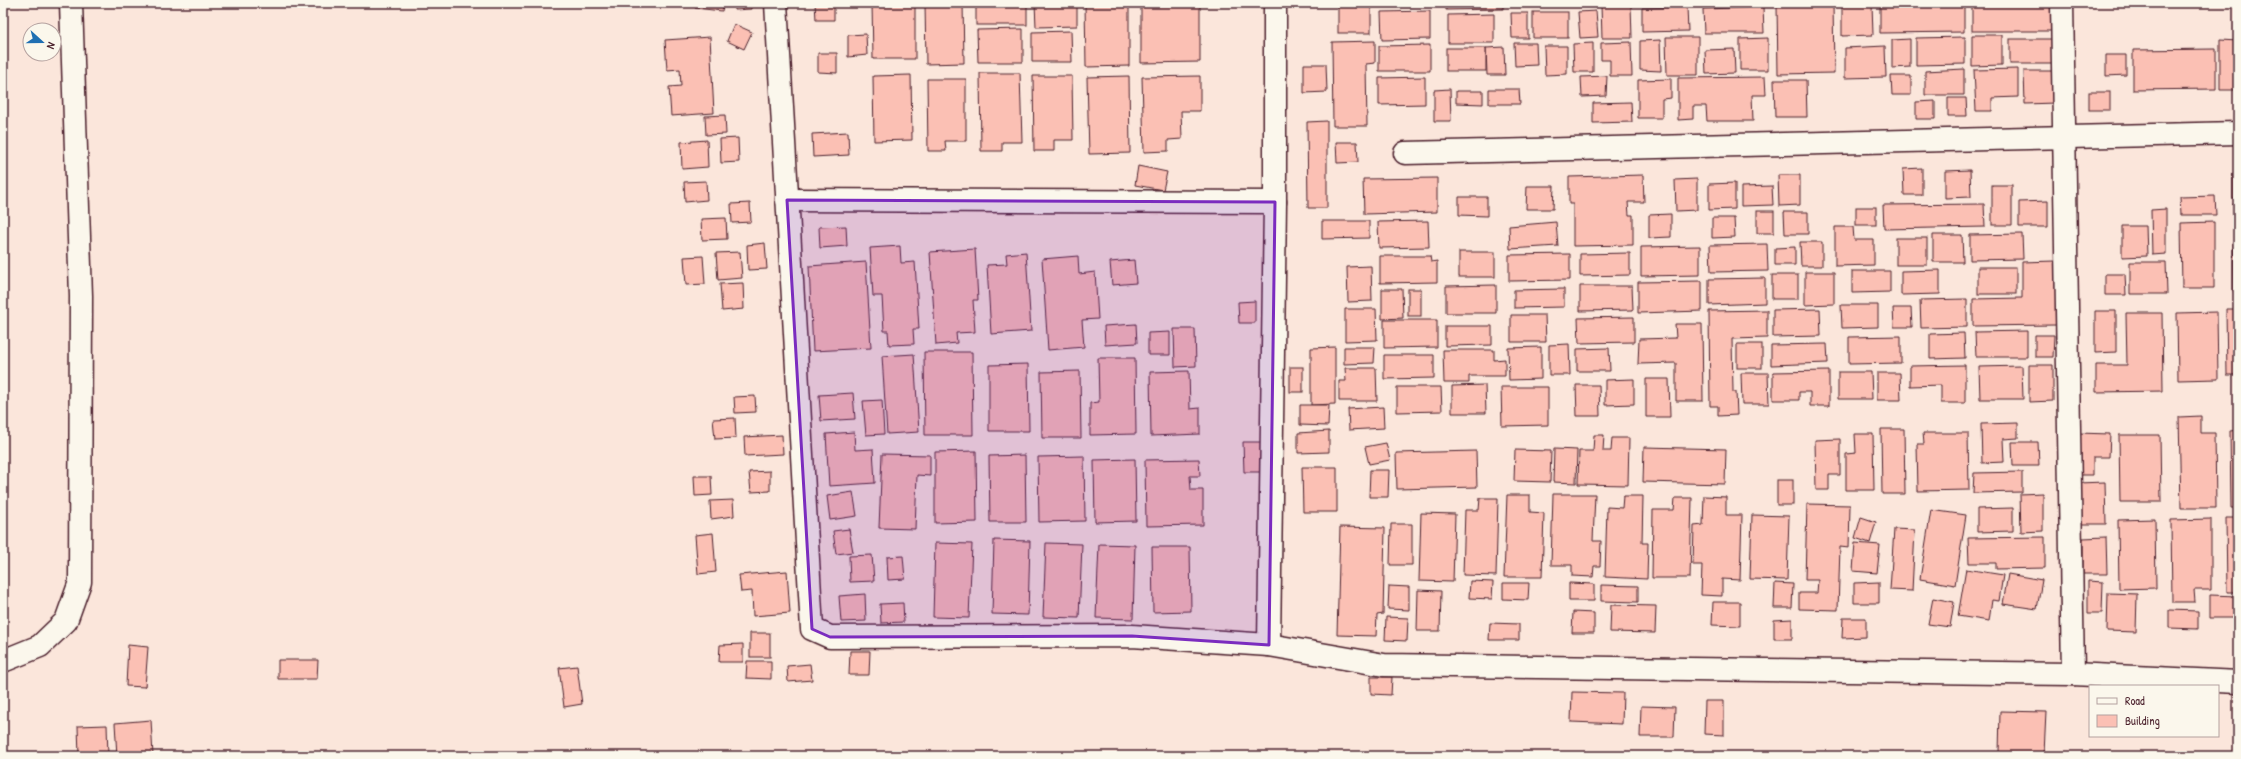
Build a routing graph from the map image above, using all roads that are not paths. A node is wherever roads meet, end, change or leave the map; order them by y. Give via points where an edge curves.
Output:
1 (71, 3) edge
2 (776, 3) edge
3 (1275, 3) edge
4 (2062, 3) edge
5 (2238, 133) edge
6 (2064, 137) junction
7 (1405, 153) dead end
8 (787, 200) junction
9 (1275, 202) junction
10 (1269, 645) junction
11 (3, 661) edge
12 (2073, 674) junction
13 (2238, 682) edge

1 - 11 street via 82,296 80,582 66,621 40,646
2 - 8 street
3 - 9 street
4 - 6 street
5 - 6 street
6 - 7 street
6 - 12 street
8 - 9 street
8 - 10 street via 812,629 830,637 1132,636
9 - 10 street
10 - 12 street via 1384,665
12 - 13 street

